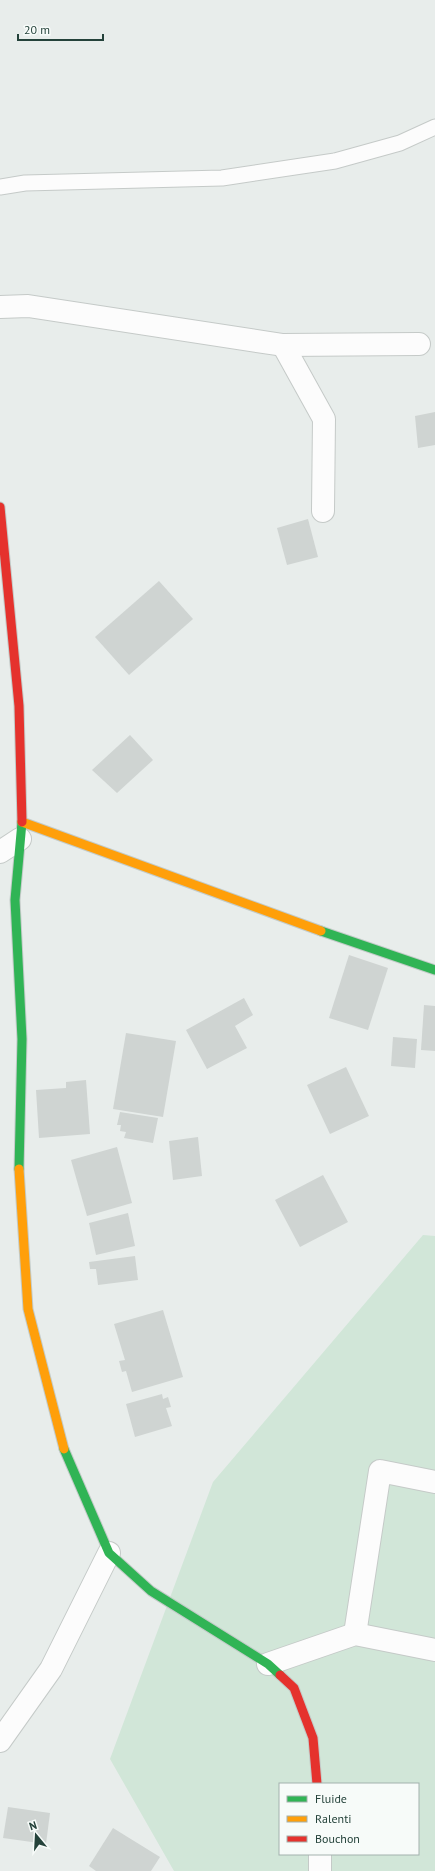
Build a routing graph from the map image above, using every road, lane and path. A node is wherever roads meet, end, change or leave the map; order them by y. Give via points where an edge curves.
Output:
1 (435, 127) edge
2 (0, 187) edge
3 (0, 307) edge
4 (419, 344) dead end
5 (283, 345) junction
6 (0, 507) edge
7 (323, 511) dead end
8 (21, 830) junction
9 (0, 852) edge
10 (435, 970) edge
11 (435, 1482) edge
12 (109, 1553) junction
13 (355, 1634) junction
14 (435, 1650) edge
15 (268, 1664) junction
16 (0, 1741) edge
17 (317, 1783) edge
18 (320, 1855) edge
19 (320, 1871) edge

1 - 2 lane via 400,143 335,161 222,178 25,183
3 - 5 street via 28,306
4 - 5 street
5 - 7 street via 324,419
6 - 8 street via 19,706
8 - 9 street
8 - 10 street
8 - 12 street via 15,900 22,1039 19,1179 28,1309 61,1442
11 - 13 street via 380,1471
12 - 15 street via 151,1591
12 - 16 street via 51,1669
13 - 14 street
13 - 15 street
15 - 17 street via 294,1688 313,1738
18 - 19 street

